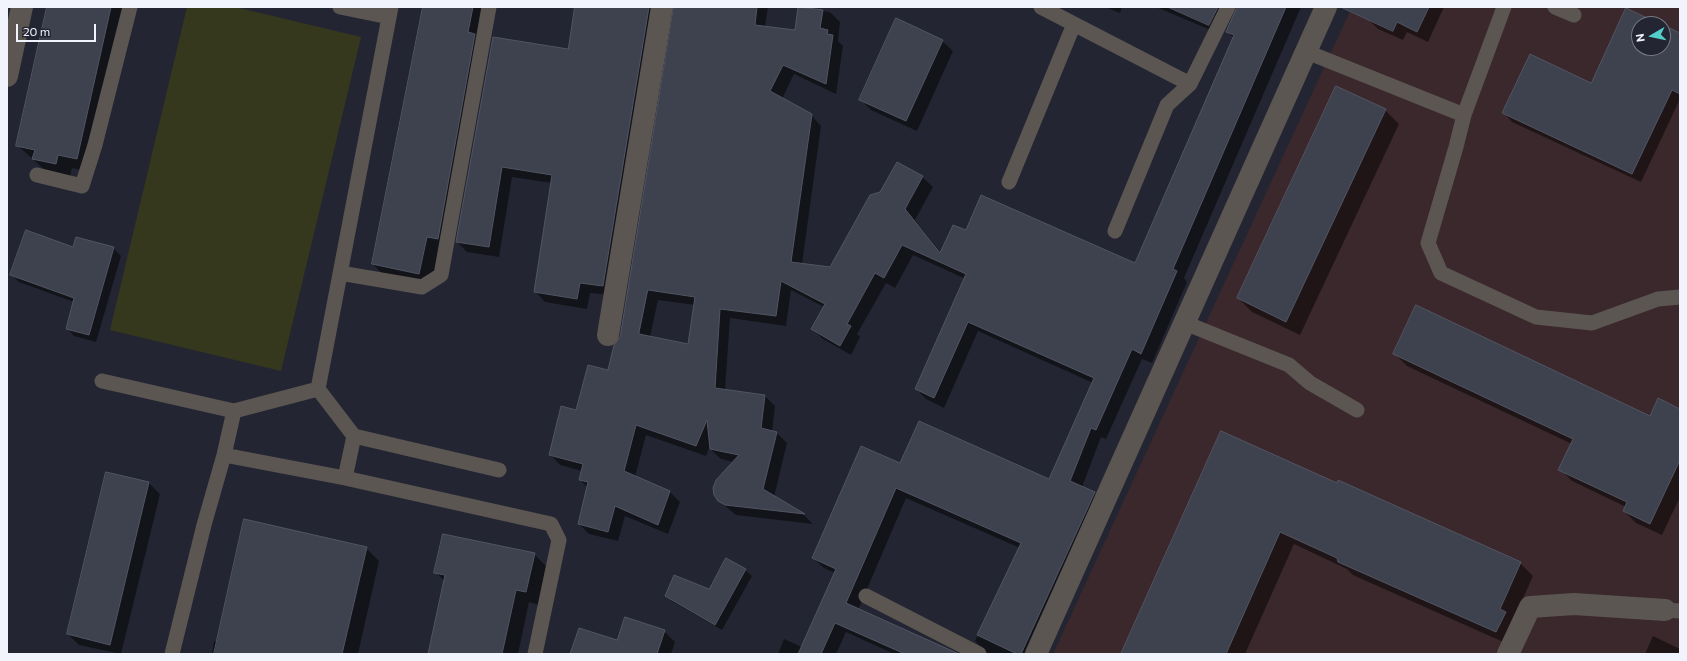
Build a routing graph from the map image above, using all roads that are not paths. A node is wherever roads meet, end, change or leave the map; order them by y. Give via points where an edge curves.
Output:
1 (22, 7) edge
2 (130, 7) edge
3 (340, 7) edge
4 (490, 7) edge
5 (662, 7) edge
6 (1041, 7) edge
7 (1228, 7) edge
8 (1326, 7) edge
9 (1504, 7) edge
10 (1555, 7) edge
11 (390, 12) edge
12 (1574, 15) dead end
13 (1074, 24) junction
14 (1307, 52) junction
15 (7, 76) edge
16 (1190, 84) junction
17 (1464, 115) junction
18 (37, 175) dead end
19 (1009, 182) dead end
20 (1115, 231) dead end
21 (340, 273) junction
22 (1680, 297) edge
23 (1185, 323) junction
24 (608, 336) dead end
25 (102, 381) dead end
26 (318, 389) junction
27 (1358, 410) dead end
28 (234, 411) junction
29 (354, 436) junction
30 (224, 455) junction
31 (499, 470) dead end
32 (345, 478) junction
33 (866, 596) dead end
34 (1673, 610) edge
35 (172, 654) edge
36 (535, 654) edge
37 (979, 654) edge
38 (1036, 654) edge
39 (1508, 654) edge

1 - 15 street
2 - 18 lane via 82,186
3 - 11 lane
4 - 21 lane via 441,275 422,287
5 - 24 street
6 - 13 lane
7 - 16 lane
8 - 14 street
9 - 17 lane
10 - 12 lane
11 - 21 lane
13 - 16 lane
13 - 19 lane
14 - 17 lane
14 - 23 street
16 - 20 lane via 1167,105
17 - 22 lane via 1428,243 1441,273 1536,317 1592,323 1658,299
21 - 26 lane
23 - 27 lane via 1289,364 1310,383
23 - 38 street
25 - 28 lane
26 - 28 lane
26 - 29 lane
28 - 30 lane
29 - 31 lane
29 - 32 lane
30 - 32 lane
30 - 35 lane
32 - 36 lane via 552,524 559,540
33 - 37 lane
34 - 39 street via 1574,604 1530,607

